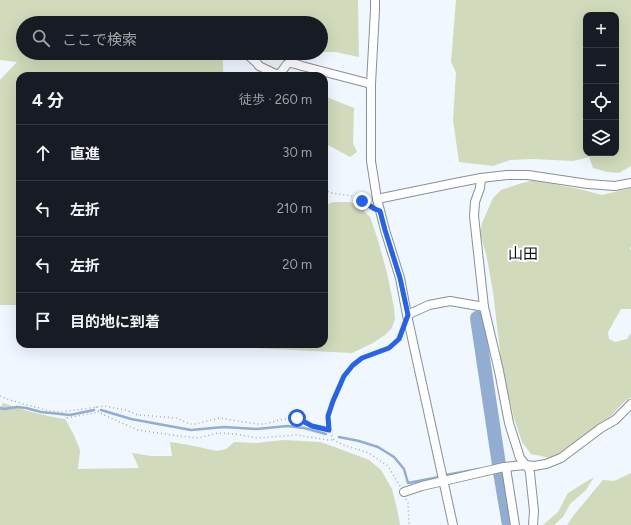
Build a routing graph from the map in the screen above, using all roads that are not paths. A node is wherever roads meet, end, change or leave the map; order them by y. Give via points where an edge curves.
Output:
1 (375, 0) edge
2 (254, 60) edge
3 (272, 72) edge
4 (281, 72) edge
5 (325, 72) edge
6 (328, 73) edge
7 (371, 84) junction
8 (481, 178) junction
9 (631, 183) edge
10 (380, 198) junction
11 (484, 307) junction
12 (408, 315) junction
13 (631, 404) edge
14 (525, 465) junction
15 (502, 468) junction
16 (444, 481) junction
17 (404, 492) road end
18 (453, 525) edge
19 (515, 525) edge
20 (533, 525) edge

1 - 7 street
2 - 3 street via 259,66
4 - 5 street via 287,64 293,63
6 - 7 street
7 - 10 street via 371,161
8 - 9 street via 528,175 588,184 614,186
8 - 10 street
8 - 11 street via 474,216
10 - 12 street via 380,211
11 - 12 street via 450,301 429,305
11 - 14 street via 509,423 520,458
12 - 16 street
13 - 14 street via 615,420 561,458 546,464
14 - 15 street
14 - 20 street via 530,473
15 - 16 street
15 - 19 street
16 - 17 street
16 - 18 street

